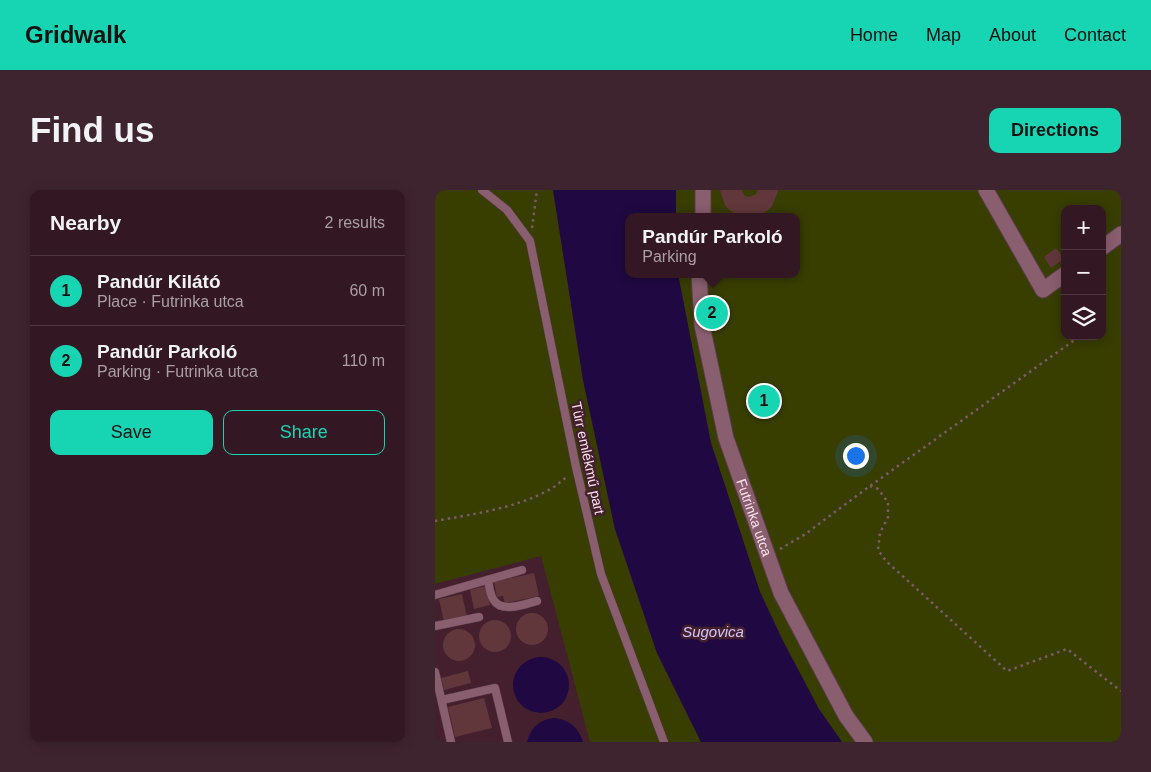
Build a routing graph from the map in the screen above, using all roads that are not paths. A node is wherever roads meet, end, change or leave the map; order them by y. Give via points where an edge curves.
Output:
1 (482, 190) edge
2 (703, 190) edge
3 (986, 190) edge
4 (703, 213) edge
5 (1121, 234) edge
6 (1106, 245) edge
7 (1061, 277) edge
8 (699, 278) edge
9 (522, 570) dead end
10 (488, 580) junction
11 (435, 596) edge
12 (537, 601) dead end
13 (479, 617) dead end
14 (435, 626) edge
15 (435, 672) edge
16 (442, 700) junction
17 (451, 742) edge
18 (508, 742) edge
19 (664, 742) edge
20 (865, 742) edge

1 - 19 lane, Türr emlékmű part via 507,210 530,241 601,574
2 - 4 street
3 - 7 street via 1043,290
5 - 6 street
8 - 20 street, Futrinka utca via 702,325 725,438 767,556 781,594 846,716
9 - 10 lane
10 - 11 lane
10 - 12 lane via 492,599 502,607
13 - 14 lane
15 - 16 lane
16 - 17 lane
16 - 18 lane via 495,688

